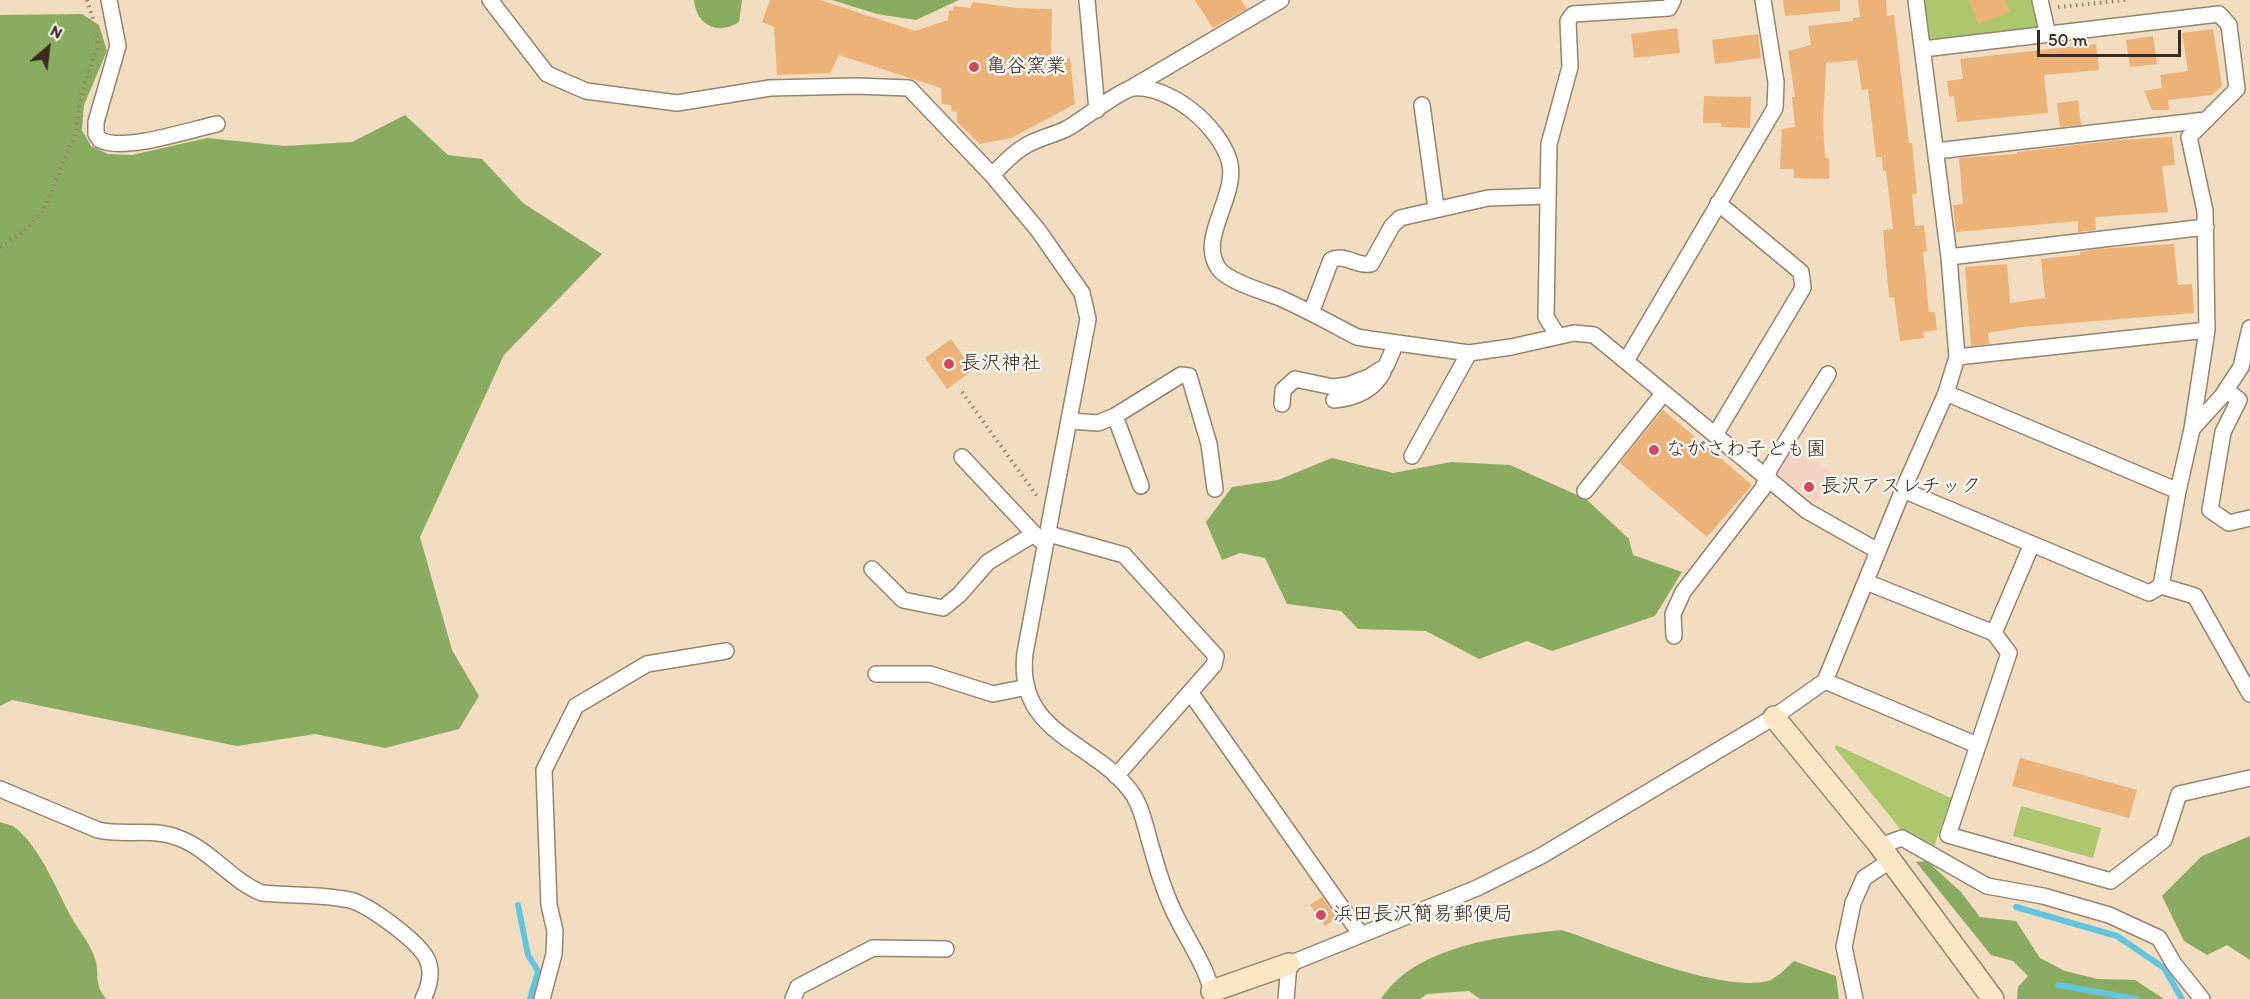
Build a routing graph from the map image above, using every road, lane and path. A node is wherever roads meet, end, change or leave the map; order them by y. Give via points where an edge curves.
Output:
1 (87, 0) edge
2 (109, 0) edge
3 (490, 0) edge
4 (1087, 0) edge
5 (1281, 0) edge
6 (1673, 0) edge
7 (1763, 0) edge
8 (1916, 0) edge
9 (2126, 0) edge
10 (2041, 4) edge
11 (2045, 34) junction
12 (1923, 49) junction
13 (2250, 80) edge
14 (1130, 88) junction
15 (2237, 89) junction
16 (1422, 105) dead end
17 (1097, 110) junction
18 (2206, 120) junction
19 (217, 124) dead end
20 (1936, 151) junction
21 (992, 176) junction
22 (1547, 196) junction
23 (1718, 203) junction
24 (1436, 208) junction
25 (2206, 227) junction
26 (0, 246) edge
27 (1949, 257) junction
28 (1311, 313) junction
29 (2250, 328) edge
30 (2207, 330) junction
31 (1558, 336) junction
32 (1396, 343) junction
33 (1469, 353) junction
34 (1958, 357) junction
35 (1626, 361) junction
36 (1386, 366) junction
37 (1828, 374) dead end
38 (2226, 390) junction
39 (962, 392) dead end
40 (1946, 393) junction
41 (1663, 394) junction
42 (1334, 400) dead end
43 (1281, 404) dead end
44 (1115, 416) junction
45 (1071, 421) junction
46 (2192, 429) junction
47 (1715, 435) junction
48 (1412, 456) dead end
49 (962, 457) dead end
50 (1766, 477) junction
51 (1141, 486) dead end
52 (1215, 489) dead end
53 (1903, 490) junction
54 (1585, 491) dead end
55 (2178, 491) junction
56 (1053, 518) junction
57 (2250, 518) edge
58 (1043, 538) junction
59 (2032, 544) junction
60 (1878, 551) junction
61 (872, 569) dead end
62 (1866, 582) junction
63 (2161, 586) junction
64 (1994, 633) junction
65 (1674, 636) dead end
66 (726, 651) dead end
67 (876, 674) dead end
68 (1825, 681) junction
69 (1027, 687) junction
70 (1190, 692) junction
71 (2250, 694) edge
72 (1774, 717) junction
73 (1977, 746) junction
74 (1116, 776) junction
75 (2250, 778) edge
76 (0, 789) edge
77 (1885, 853) junction
78 (1361, 935) junction
79 (946, 949) dead end
80 (1289, 964) junction
81 (1213, 995) edge
82 (423, 999) edge
83 (542, 999) edge
84 (793, 999) edge
85 (1286, 999) edge
86 (1855, 999) edge
87 (1993, 999) edge
88 (2202, 999) edge

1 - 26 path via 98,38 82,91 76,131 43,212
2 - 19 street via 118,46 96,122 100,140 131,143
3 - 21 street via 547,74 586,92 677,102 770,88 909,88
4 - 17 street
5 - 14 street
6 - 22 street via 1669,8 1573,14 1568,21 1570,67 1549,144
7 - 23 street via 1776,82 1775,108
8 - 12 street
9 - 10 path
10 - 11 street
11 - 12 street
11 - 15 street via 2218,14 2229,25
12 - 20 street
13 - 15 street
14 - 17 street
14 - 28 street via 1150,88 1169,94 1197,114 1230,161 1230,191 1213,235 1219,270
15 - 18 street
16 - 24 street
17 - 21 street via 1066,129 1021,148
18 - 20 street
18 - 25 street via 2189,137
20 - 27 street
21 - 45 street via 1038,230 1082,292 1088,319
22 - 24 street via 1488,198
22 - 31 street via 1546,317
23 - 35 street
23 - 47 street via 1801,272 1803,288
24 - 28 street via 1396,221 1371,264 1343,257 1332,260
25 - 27 street
25 - 30 street
27 - 34 street
28 - 32 street via 1357,337
29 - 38 street via 2241,367
30 - 34 street
30 - 46 street
31 - 33 street
31 - 35 street via 1594,335
32 - 33 street
32 - 36 street
33 - 48 street
34 - 40 street
35 - 41 street
36 - 42 street via 1370,389
36 - 43 street via 1340,387 1295,379 1282,390
37 - 50 street
38 - 46 street
38 - 57 street via 2239,400 2223,432 2210,510 2229,523
39 - 56 path
40 - 53 street
40 - 55 street
41 - 47 street
41 - 54 street
44 - 45 street via 1098,423
44 - 51 street
44 - 52 street via 1181,375 1189,376 1209,444
45 - 56 street
46 - 55 street
47 - 50 street
49 - 58 street
50 - 60 street via 1807,512
50 - 65 street via 1762,488 1683,592 1673,614
53 - 59 street
53 - 60 street
55 - 63 street
56 - 58 street
58 - 61 street via 988,562 943,608 903,600
58 - 69 street via 1023,670
58 - 70 street via 1124,555 1215,652 1214,665
59 - 63 street via 2149,593
59 - 64 street
60 - 62 street
62 - 64 street
62 - 68 street
63 - 71 street via 2195,596
64 - 73 street via 2009,653
66 - 83 street via 647,664 576,706 544,770 549,905 555,931 554,954
67 - 69 street via 930,674 993,694
68 - 72 street
68 - 73 street
69 - 74 street via 1047,723
70 - 74 street
70 - 78 street
72 - 77 street
72 - 78 street via 1541,856 1477,888
73 - 75 street via 1948,835 2110,881 2164,840 2179,794
74 - 81 street via 1135,798 1163,888
76 - 82 street via 98,830 159,832 178,837 201,849 250,888 262,892 350,900 368,907 428,959 429,986
77 - 86 street via 1864,878 1853,903 1844,947
77 - 87 street
77 - 88 street via 1902,838 1988,886 2043,896 2109,915 2159,938
78 - 80 street
79 - 84 street via 873,948 798,987
80 - 81 street
80 - 85 street

